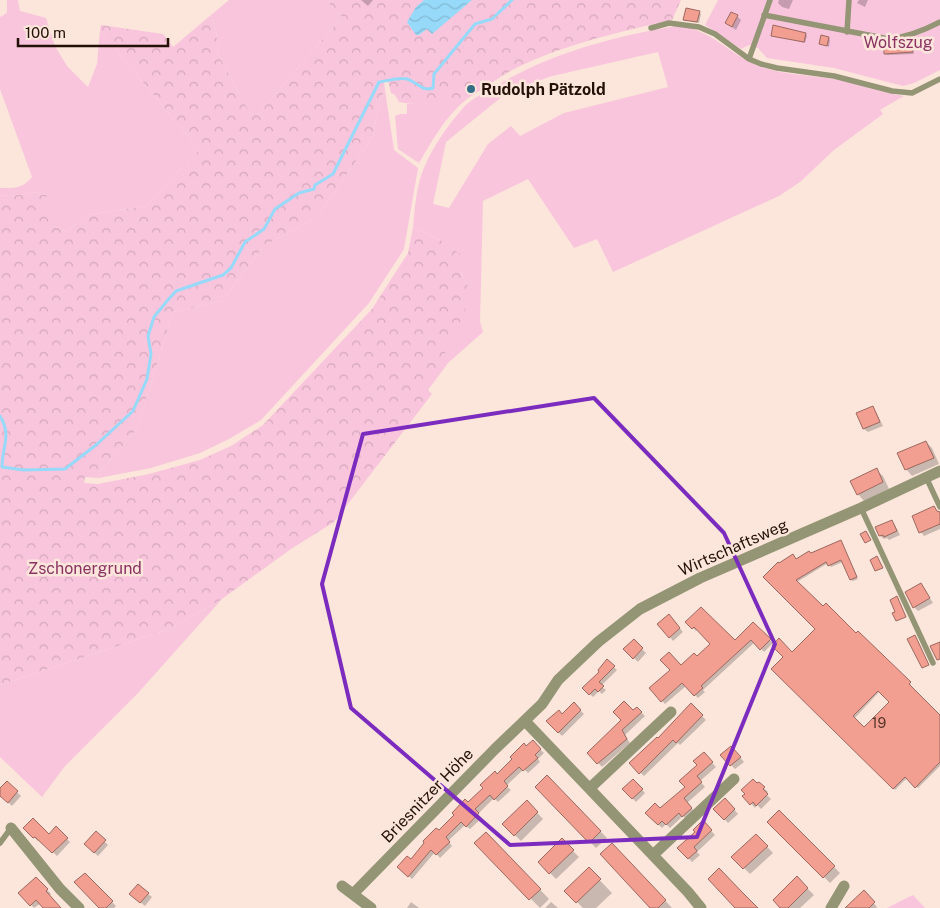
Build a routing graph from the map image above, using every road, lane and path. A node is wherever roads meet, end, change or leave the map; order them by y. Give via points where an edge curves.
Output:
1 (770, 0) edge
2 (849, 0) edge
3 (764, 15) junction
4 (940, 22) edge
5 (651, 28) dead end
6 (847, 32) junction
7 (749, 59) junction
8 (940, 79) edge
9 (940, 471) edge
10 (926, 477) junction
11 (940, 507) edge
12 (861, 508) junction
13 (933, 662) dead end
14 (558, 680) joint
15 (671, 712) dead end
16 (525, 721) junction
17 (734, 779) dead end
18 (590, 788) junction
19 (10, 828) joint
20 (0, 843) edge
21 (653, 855) junction
22 (342, 886) dead end
23 (844, 886) dead end
24 (353, 894) junction
25 (79, 908) edge
26 (371, 908) edge
27 (701, 908) edge
28 (830, 908) edge

1 - 3 lane
2 - 6 lane
3 - 6 lane
3 - 7 lane
4 - 6 lane via 918,33 889,39
5 - 7 lane via 669,23 699,27 715,34
7 - 8 lane via 777,68 834,76 877,88 912,93
9 - 10 street, Wirtschaftsweg
10 - 11 lane
10 - 12 street, Wirtschaftsweg
12 - 13 lane
12 - 14 street, Wirtschaftsweg via 700,578 640,609 598,642
14 - 16 street, Briesnitzer Höhe via 542,704
15 - 18 street
16 - 18 street
16 - 24 street, Briesnitzer Höhe
17 - 21 street
18 - 21 street
19 - 20 lane
19 - 25 street
21 - 27 street
22 - 24 street
23 - 28 street
24 - 26 street

